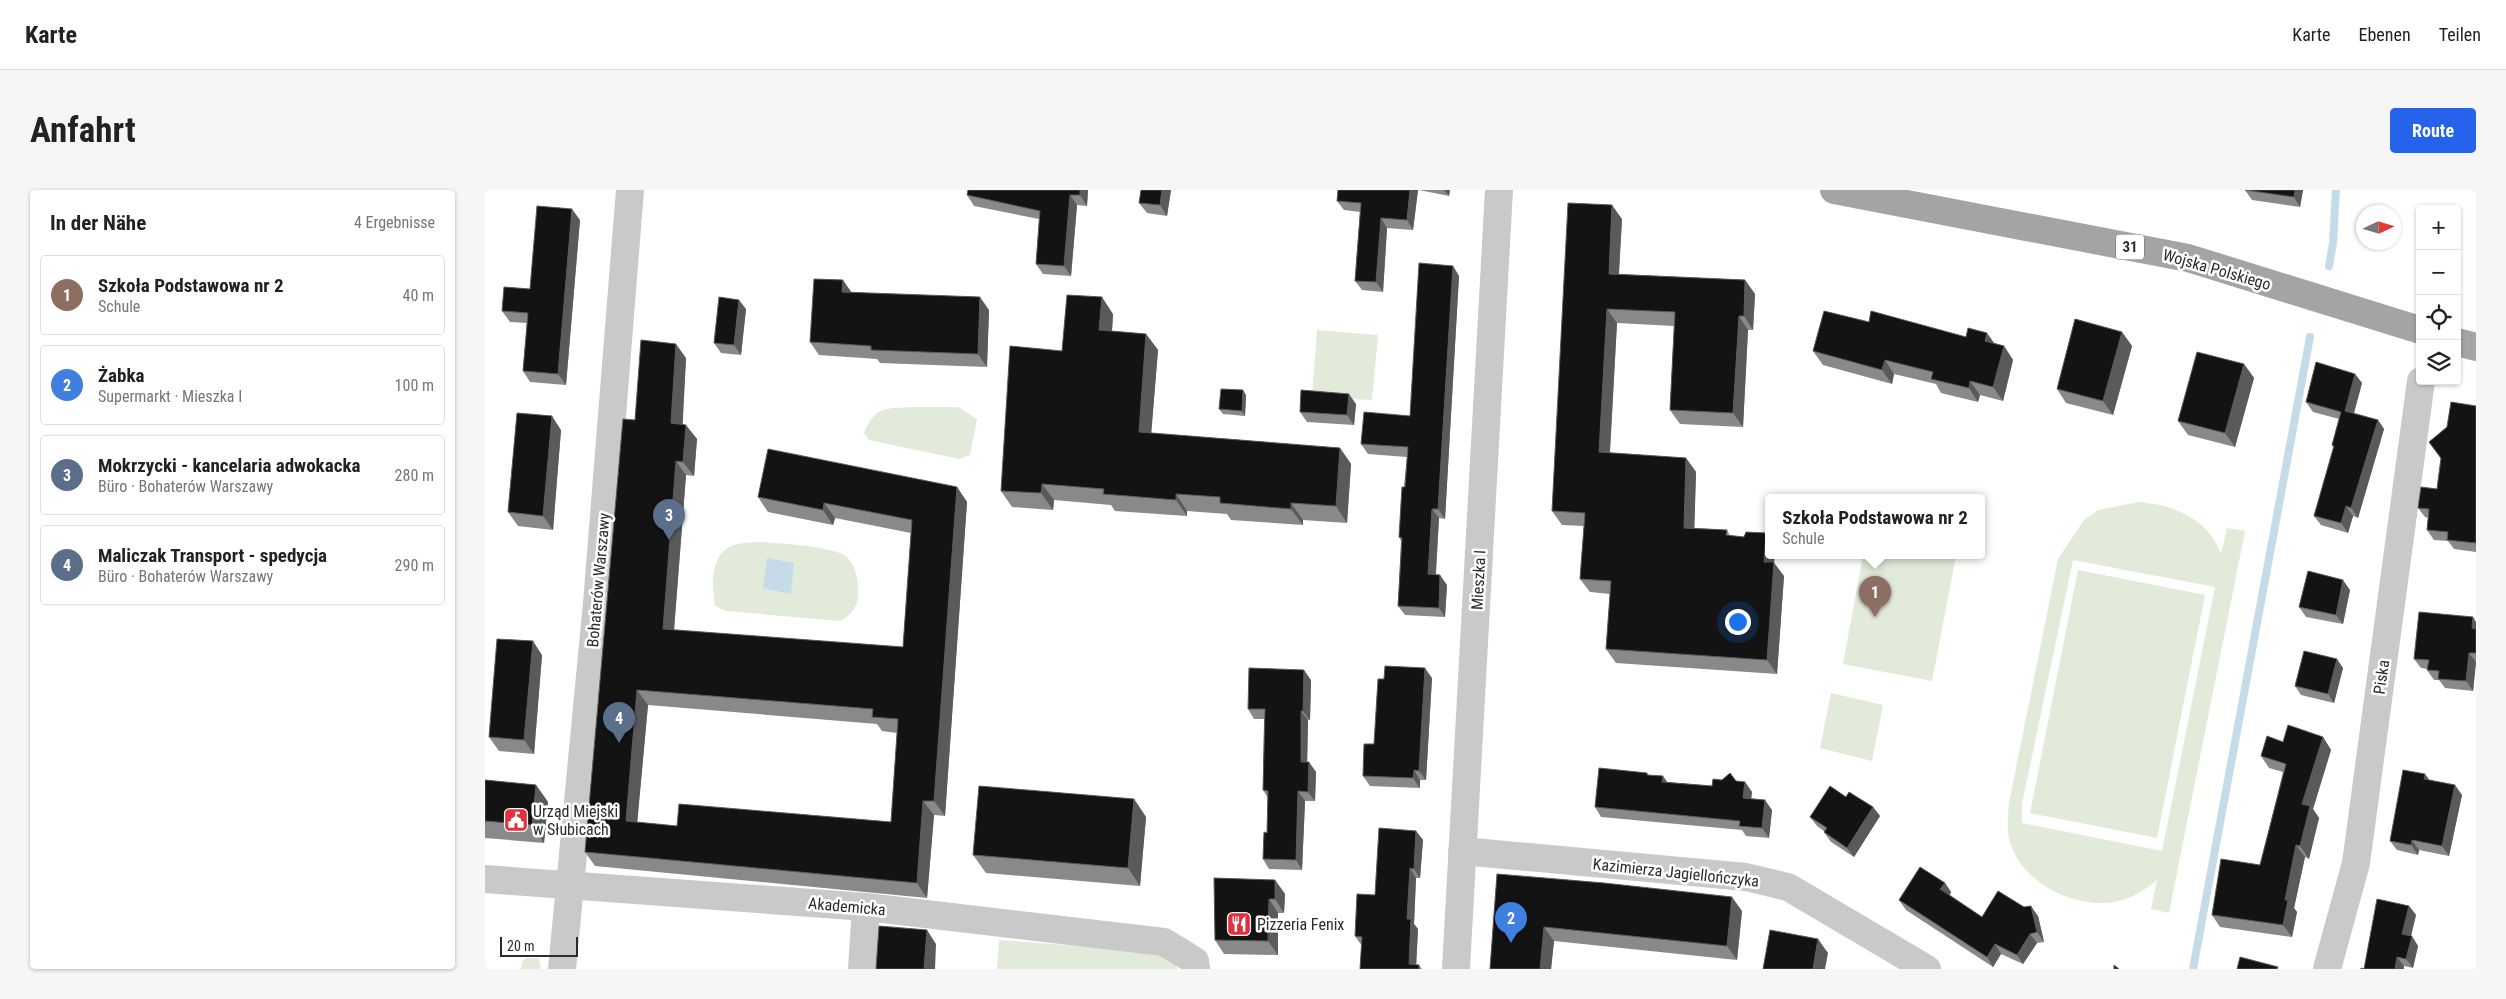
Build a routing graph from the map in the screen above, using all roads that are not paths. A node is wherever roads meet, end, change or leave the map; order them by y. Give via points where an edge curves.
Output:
1 (631, 190) edge
2 (1499, 190) edge
3 (1834, 190) edge
4 (2416, 329) edge
5 (2461, 343) edge
6 (2476, 348) edge
7 (2420, 385) edge
8 (1462, 851) junction
9 (485, 879) edge
10 (570, 886) junction
11 (866, 907) junction
12 (562, 969) edge
13 (862, 969) edge
14 (1196, 969) edge
15 (1456, 969) edge
16 (1927, 969) edge
17 (2327, 969) edge

1 - 10 street, Bohaterów Warszawy
2 - 8 street, Mieszka I
3 - 4 main road, Wojska Polskiego / 31 via 2188,258
5 - 6 main road
7 - 17 street, Piska via 2356,863
8 - 15 street, Mieszka I
8 - 16 street, Kazimierza Jagiellończyka via 1745,877 1789,887
9 - 10 street, Akademicka
10 - 11 street, Akademicka
10 - 12 street, Bohaterów Warszawy
11 - 13 street
11 - 14 street, Akademicka via 1164,942 1195,961

